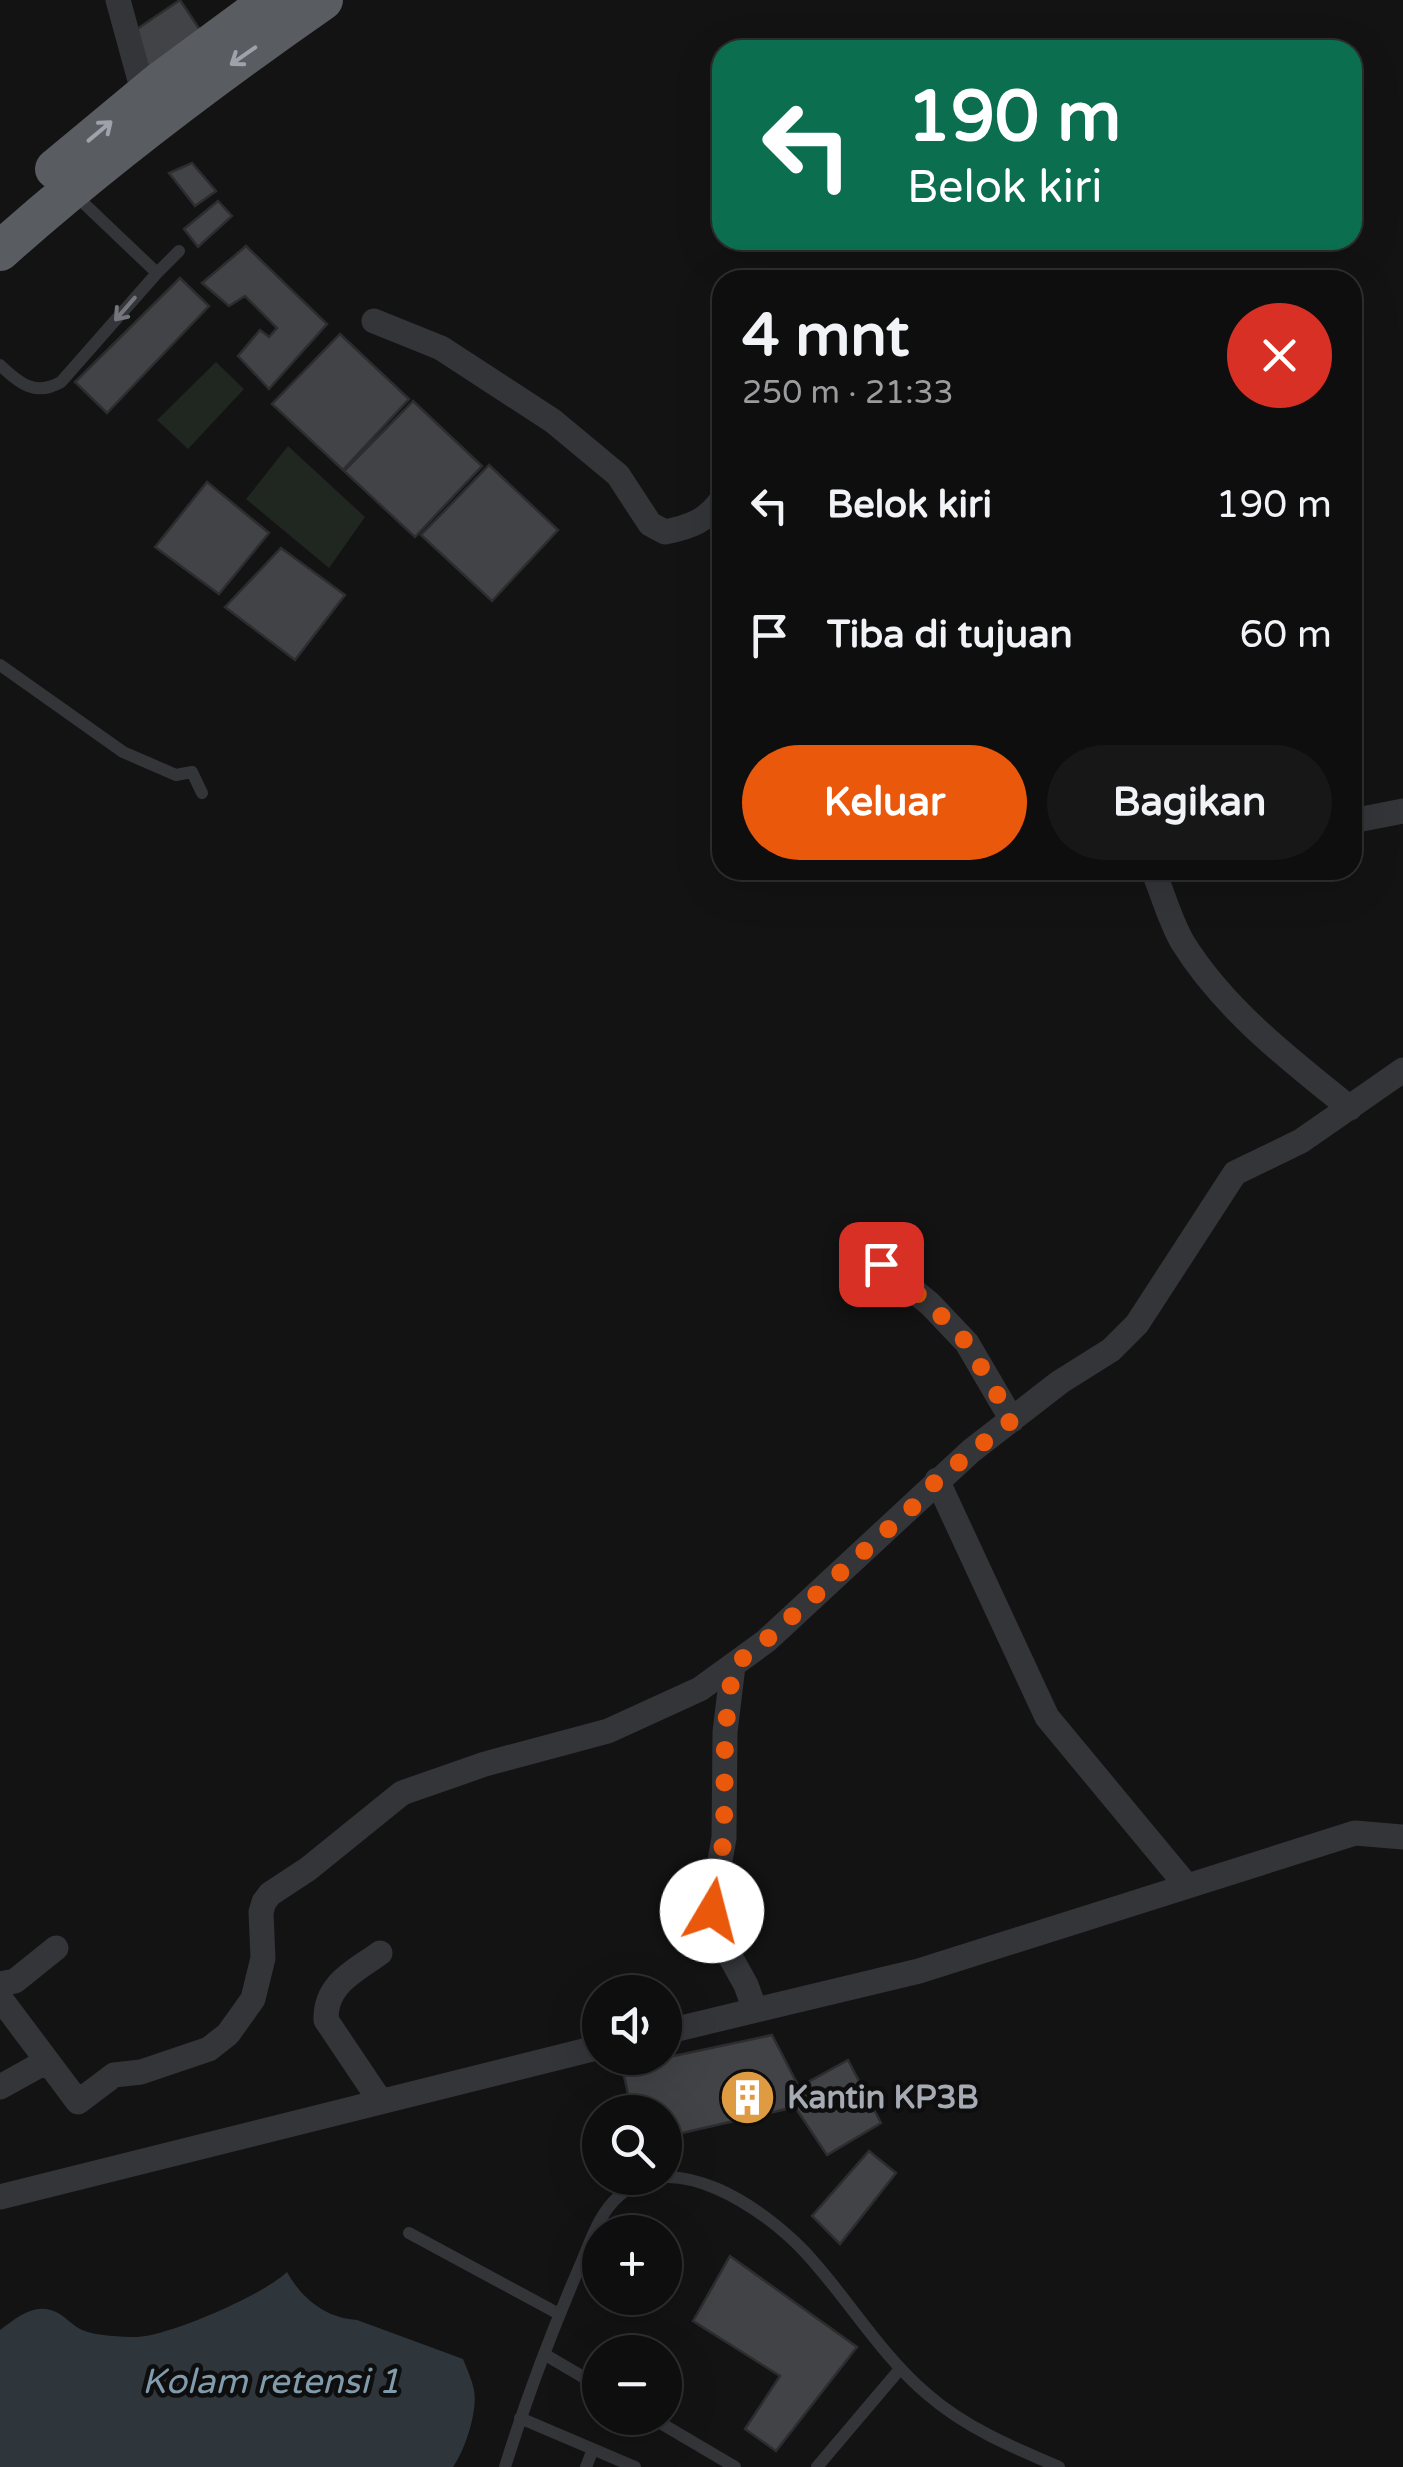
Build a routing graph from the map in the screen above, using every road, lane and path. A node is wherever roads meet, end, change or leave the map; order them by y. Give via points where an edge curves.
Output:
1 (118, 0) edge
2 (271, 0) edge
3 (323, 0) edge
4 (190, 76) junction
5 (144, 94) junction
6 (70, 190) junction
7 (0, 218) edge
8 (0, 251) edge
9 (178, 251) dead end
10 (157, 272) junction
11 (374, 321) dead end
12 (0, 365) edge
13 (712, 514) edge
14 (0, 665) edge
15 (202, 793) dead end
16 (1403, 812) edge
17 (1362, 819) edge
18 (1157, 880) edge
19 (1403, 1070) edge
20 (1350, 1108) junction
21 (881, 1264) dead end
22 (1012, 1420) junction
23 (937, 1480) junction
24 (733, 1666) junction
25 (1403, 1837) edge
26 (1186, 1886) junction
27 (56, 1948) dead end
28 (380, 1952) dead end
29 (0, 1984) edge
30 (0, 1998) edge
31 (755, 2010) junction
32 (682, 2028) edge
33 (582, 2052) edge
34 (47, 2061) junction
35 (0, 2087) edge
36 (381, 2102) junction
37 (2, 2190) edge
38 (409, 2232) dead end
39 (558, 2314) junction
40 (544, 2354) junction
41 (900, 2369) junction
42 (582, 2376) edge
43 (520, 2418) junction
44 (681, 2435) edge
45 (593, 2449) junction
46 (505, 2467) edge
47 (586, 2467) edge
48 (635, 2467) edge
49 (736, 2467) edge
50 (817, 2467) edge
51 (1059, 2467) edge

1 - 5 street
2 - 4 highway
3 -> 4 highway
4 - 5 highway
4 - 6 highway
7 -> 5 highway
6 - 8 highway
6 - 10 lane
9 - 10 lane
10 -> 12 lane via 53,387 26,387
11 - 13 street via 441,348 553,421 618,475 650,524 665,532
14 - 15 lane via 123,752 176,775 192,772
16 - 17 street
18 - 20 street via 1181,940 1214,987
19 - 20 street
20 - 22 street via 1236,1173 1137,1324
21 - 22 street via 967,1343
22 - 23 street
23 - 24 street
23 - 26 street via 1047,1717
24 - 31 street via 724,1838 712,1911
24 - 34 street via 700,1689 608,1731 402,1793 270,1894 261,1912 263,1958 253,1998 209,2049 114,2075 78,2102
25 - 26 street via 1355,1832
26 - 31 street via 919,1971
27 - 29 street via 15,1981
28 - 36 street via 340,1981 326,2020
30 - 34 street
31 - 32 street
33 - 36 street
34 - 35 street
36 - 37 street
38 - 39 lane
39 - 40 lane
39 - 41 lane via 600,2220 620,2195 646,2180 680,2177 719,2188 803,2250
40 - 42 lane
40 - 43 lane
41 - 50 lane
41 - 51 lane via 968,2424
43 - 45 lane
43 - 46 lane
44 - 49 lane
45 - 47 lane
45 - 48 lane

